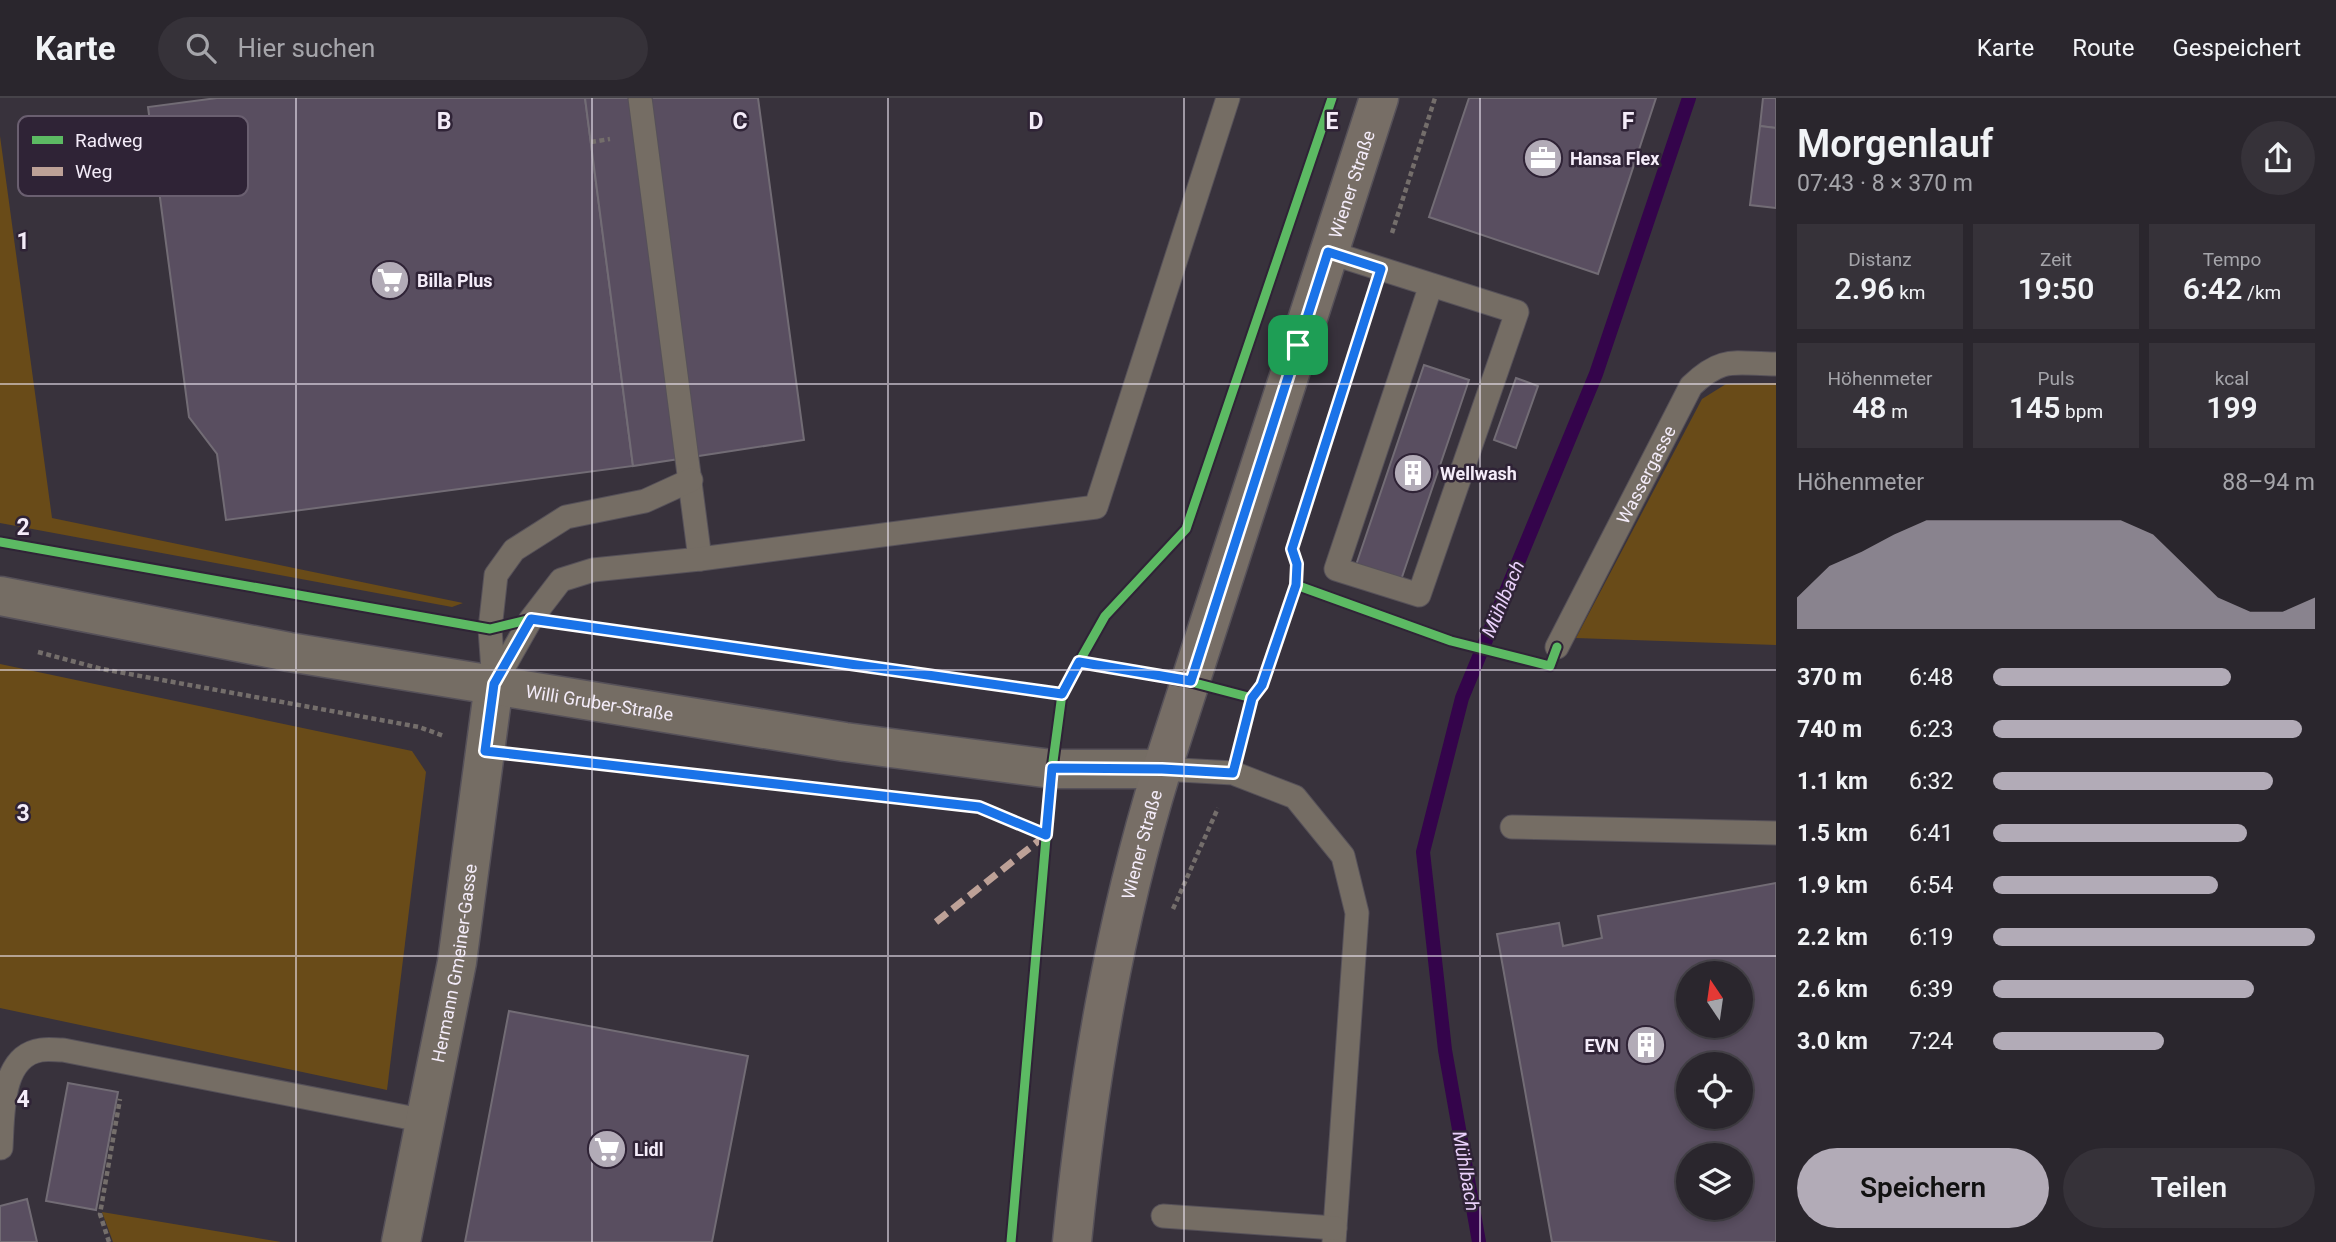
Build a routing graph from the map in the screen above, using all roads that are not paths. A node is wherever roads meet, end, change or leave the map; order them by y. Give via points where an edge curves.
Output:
1 (640, 98) edge
2 (1228, 98) edge
3 (1379, 98) edge
4 (1328, 252) junction
5 (1431, 285) junction
6 (1776, 364) edge
7 (691, 480) junction
8 (700, 559) junction
9 (0, 596) edge
10 (1557, 647) dead end
11 (494, 684) junction
12 (1162, 769) junction
13 (1512, 827) dead end
14 (1776, 833) edge
15 (426, 1121) junction
16 (1, 1148) edge
17 (1163, 1216) dead end
18 (1335, 1235) edge
19 (401, 1242) edge
20 (1072, 1242) edge

1 - 7 lane
2 - 8 lane via 1096,507
3 - 4 main road, Wiener Straße
4 - 5 lane
4 - 12 main road, Wiener Straße
5 - 5 lane via 1336,569 1419,595 1517,312
6 - 10 lane, Wassergasse via 1721,363 1691,386
7 - 8 lane
7 - 11 lane via 645,501 566,517 514,550 496,575 489,629
8 - 11 lane via 593,570 561,580 531,619
9 - 11 street, Willi Gruber-Straße via 289,652
11 - 12 street, Willi Gruber-Straße via 845,742 1052,768
11 - 15 street, Hermann Gmeiner-Gasse via 457,962
12 - 18 lane via 1233,773 1295,797 1343,856 1357,913
12 - 20 main road, Wiener Straße via 1131,874 1096,1046
13 - 14 lane
15 - 16 lane via 63,1050 40,1050 22,1058 12,1070 4,1093
15 - 19 street, Hermann Gmeiner-Gasse
17 - 18 lane

